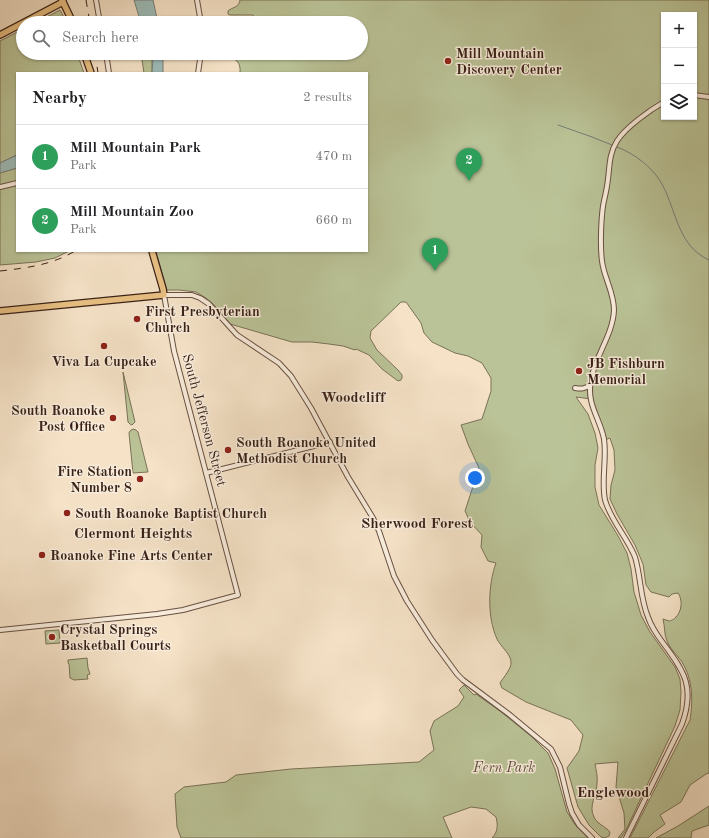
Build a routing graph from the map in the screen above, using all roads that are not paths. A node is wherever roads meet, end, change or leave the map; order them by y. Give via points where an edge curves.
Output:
1 (96, 0) edge
2 (197, 0) edge
3 (64, 1) edge
4 (35, 16) edge
5 (70, 16) edge
6 (99, 16) edge
7 (200, 16) edge
8 (16, 26) edge
9 (0, 34) edge
10 (86, 60) edge
11 (107, 60) edge
12 (200, 60) edge
13 (91, 72) edge
14 (109, 72) edge
15 (198, 72) edge
16 (697, 95) edge
17 (709, 97) edge
18 (661, 104) edge
19 (16, 183) edge
20 (0, 187) edge
21 (152, 252) edge
22 (164, 295) junction
23 (0, 311) edge
24 (590, 385) junction
25 (575, 388) dead end
26 (330, 442) junction
27 (206, 473) junction
28 (0, 630) edge
29 (592, 838) edge
30 (626, 838) edge

1 - 6 street
2 - 7 street
3 - 4 main road
3 - 5 main road
8 - 9 main road
10 - 13 main road
11 - 14 street
12 - 15 street
16 - 17 street
18 - 24 street via 625,131 611,153 602,211 601,252 602,265 614,302 614,316 595,364
19 - 20 street
21 - 22 main road, South Jefferson Street
22 - 23 main road
22 - 26 street via 187,294 200,298 209,304 237,335 284,367
22 - 27 street, South Jefferson Street via 174,351
24 - 25 street via 581,389
24 - 30 street via 590,399 604,439 605,500 635,558 648,617 682,671 688,695 682,724
26 - 27 street
26 - 29 street via 377,524 394,576 432,640 463,680 551,749 560,767 572,813 579,825
27 - 28 street, South Jefferson Street via 238,595 183,610 157,614

